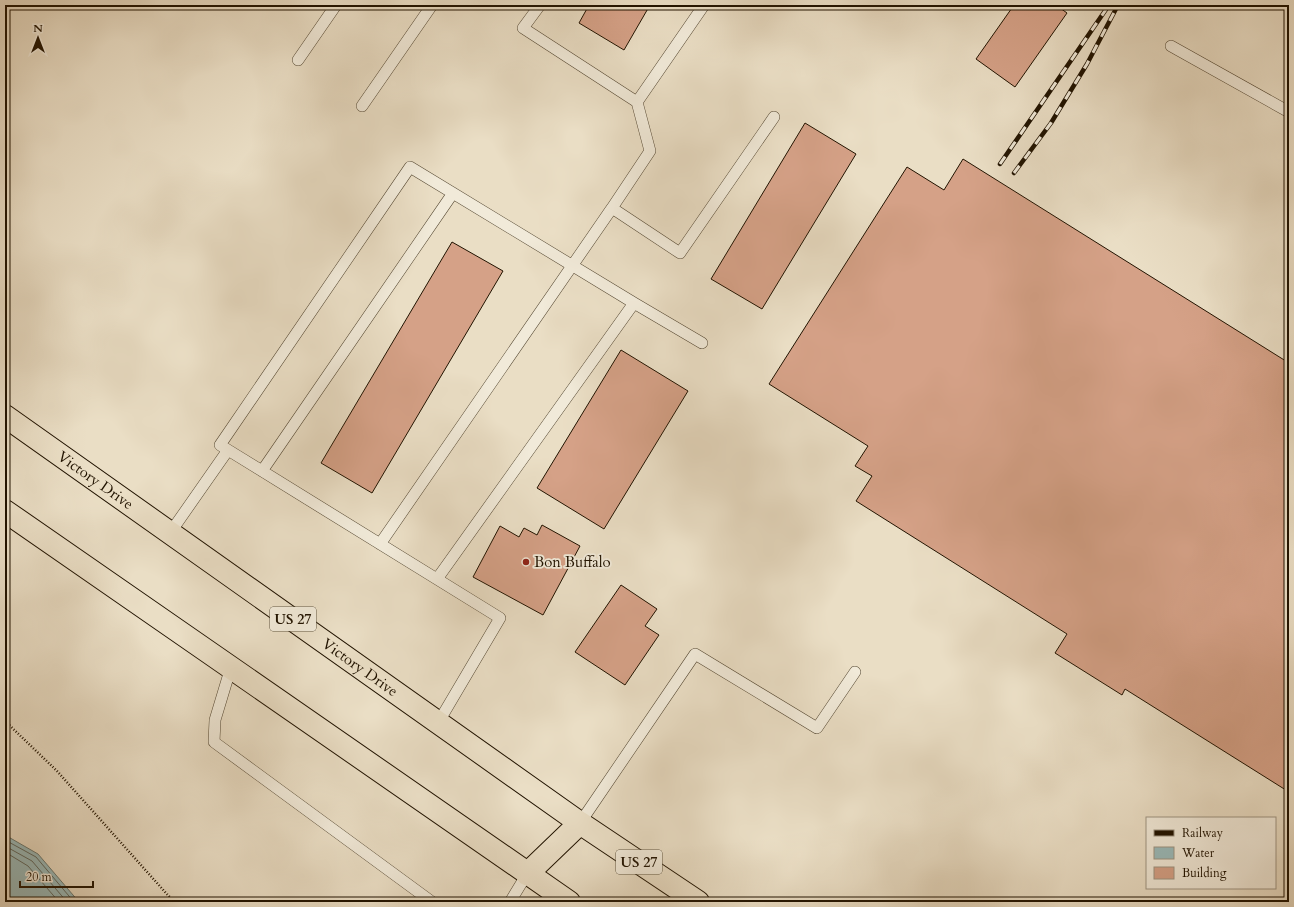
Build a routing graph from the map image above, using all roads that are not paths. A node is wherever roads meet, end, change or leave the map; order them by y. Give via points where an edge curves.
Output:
1 (336, 5) edge
2 (432, 5) edge
3 (540, 5) edge
4 (704, 5) edge
5 (1171, 46) dead end
6 (298, 60) dead end
7 (637, 102) junction
8 (362, 106) dead end
9 (1289, 112) edge
10 (774, 117) dead end
11 (453, 193) junction
12 (612, 208) junction
13 (572, 265) junction
14 (634, 303) junction
15 (702, 343) dead end
16 (5, 416) edge
17 (228, 450) junction
18 (262, 471) junction
19 (5, 510) edge
20 (170, 533) junction
21 (380, 544) junction
22 (437, 579) junction
23 (230, 667) junction
24 (855, 672) dead end
25 (438, 723) junction
26 (580, 823) junction
27 (527, 874) junction
28 (432, 902) edge
29 (510, 902) edge
30 (569, 902) edge
31 (698, 902) edge

1 - 6 lane
2 - 8 lane
3 - 7 lane via 524,28
4 - 7 lane
5 - 9 lane
7 - 12 lane via 650,152
10 - 12 lane via 680,253
11 - 13 lane
11 - 17 lane via 410,167 220,445
11 - 18 lane
12 - 13 lane
13 - 14 lane
13 - 21 lane
14 - 15 lane
14 - 22 lane
16 - 20 highway, Victory Drive / US 27
17 - 18 lane
17 - 20 lane
18 - 21 lane
19 - 23 highway
20 - 25 highway, Victory Drive / US 27
21 - 22 lane
22 - 25 lane via 500,618
23 - 27 highway
23 - 28 lane via 215,720 214,742
24 - 26 lane via 818,728 695,654
25 - 26 highway, Victory Drive / US 27
26 - 27 highway
26 - 31 highway, Victory Drive / US 27
27 - 29 lane
27 - 30 highway

